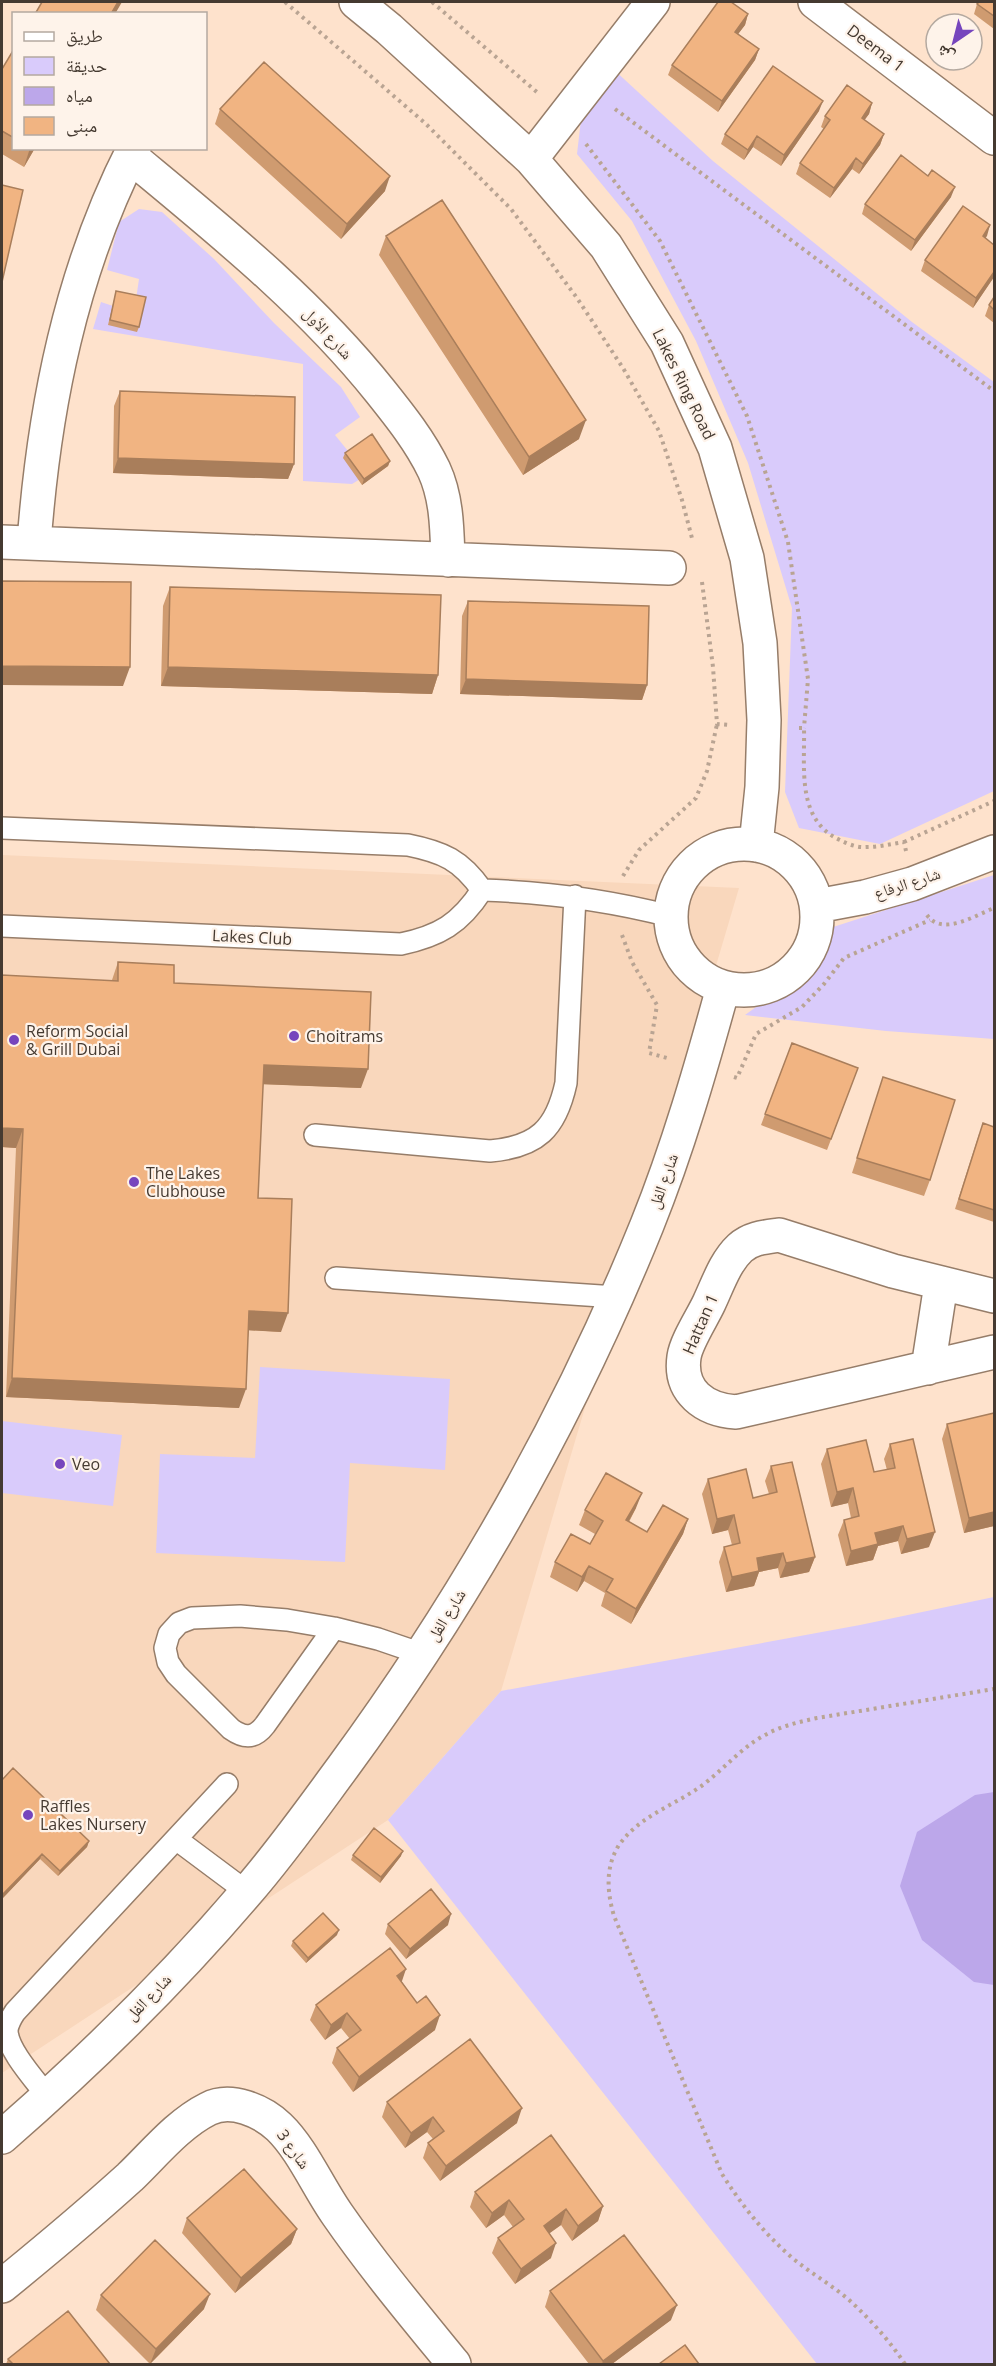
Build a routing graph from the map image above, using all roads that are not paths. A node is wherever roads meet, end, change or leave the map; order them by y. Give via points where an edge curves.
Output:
1 (356, 2) edge
2 (653, 2) edge
3 (815, 2) edge
4 (994, 138) edge
5 (132, 152) edge
6 (531, 159) junction
7 (2, 542) edge
8 (34, 543) junction
9 (448, 560) junction
10 (669, 568) dead end
11 (2, 828) edge
12 (756, 845) junction
13 (994, 852) edge
14 (482, 890) junction
15 (575, 896) junction
16 (817, 906) junction
17 (670, 916) junction
18 (2, 926) edge
19 (723, 988) junction
20 (315, 1135) dead end
21 (336, 1278) dead end
22 (941, 1284) junction
23 (994, 1296) edge
24 (616, 1297) junction
25 (994, 1352) edge
26 (928, 1368) junction
27 (334, 1628) junction
28 (422, 1654) junction
29 (227, 1784) dead end
30 (176, 1839) junction
31 (247, 1892) junction
32 (48, 2097) junction
33 (2, 2137) edge
34 (2, 2286) edge
35 (454, 2364) edge

1 - 6 street, Lakes Ring Road
2 - 6 street
3 - 4 street, Deema 1
5 - 8 street, شارع الأول via 103,219 62,345 45,432
5 - 9 street, شارع الأول via 310,312 412,432 435,472 447,515
6 - 12 street, Lakes Ring Road via 606,246 667,343 715,448 747,558 760,642 764,728
7 - 8 street
8 - 9 street
9 - 10 street
11 - 14 lane via 408,845 451,858 469,871
12 - 16 street via 778,852 797,867 810,885
12 - 17 street via 731,845 708,853 688,869 676,890
13 - 16 street, شارع الرفاع via 912,884
14 - 15 lane
14 - 18 lane, Lakes Club via 470,910 450,927 401,944
15 - 17 lane
15 - 20 lane via 566,1083 561,1105 550,1125 533,1140 512,1149 490,1152
16 - 19 street via 817,932 808,955 792,973 771,986 747,991
17 - 19 street via 674,939 684,960 701,977
19 - 24 street, شارع الفل via 701,1067 648,1222
21 - 24 lane
22 - 23 street, Hattan 1
22 - 26 street
22 - 26 street, Hattan 1 via 779,1235 759,1237 741,1246 728,1262 684,1356 690,1390 702,1403 719,1411 736,1412
24 - 28 street, شارع الفل via 527,1480
25 - 26 street, Hattan 1
27 - 27 lane via 265,1725 250,1736 240,1736 231,1729 176,1674 165,1648 169,1634 179,1623 192,1618 240,1616
27 - 28 lane
28 - 31 street, شارع الفل via 308,1815
29 - 30 lane
30 - 31 lane
30 - 32 lane via 9,2021 13,2049
31 - 32 street, شارع الفل
32 - 33 street, شارع الفل
34 - 35 street, شارع 3 via 190,2120 211,2107 236,2105 260,2112 280,2127 364,2253

